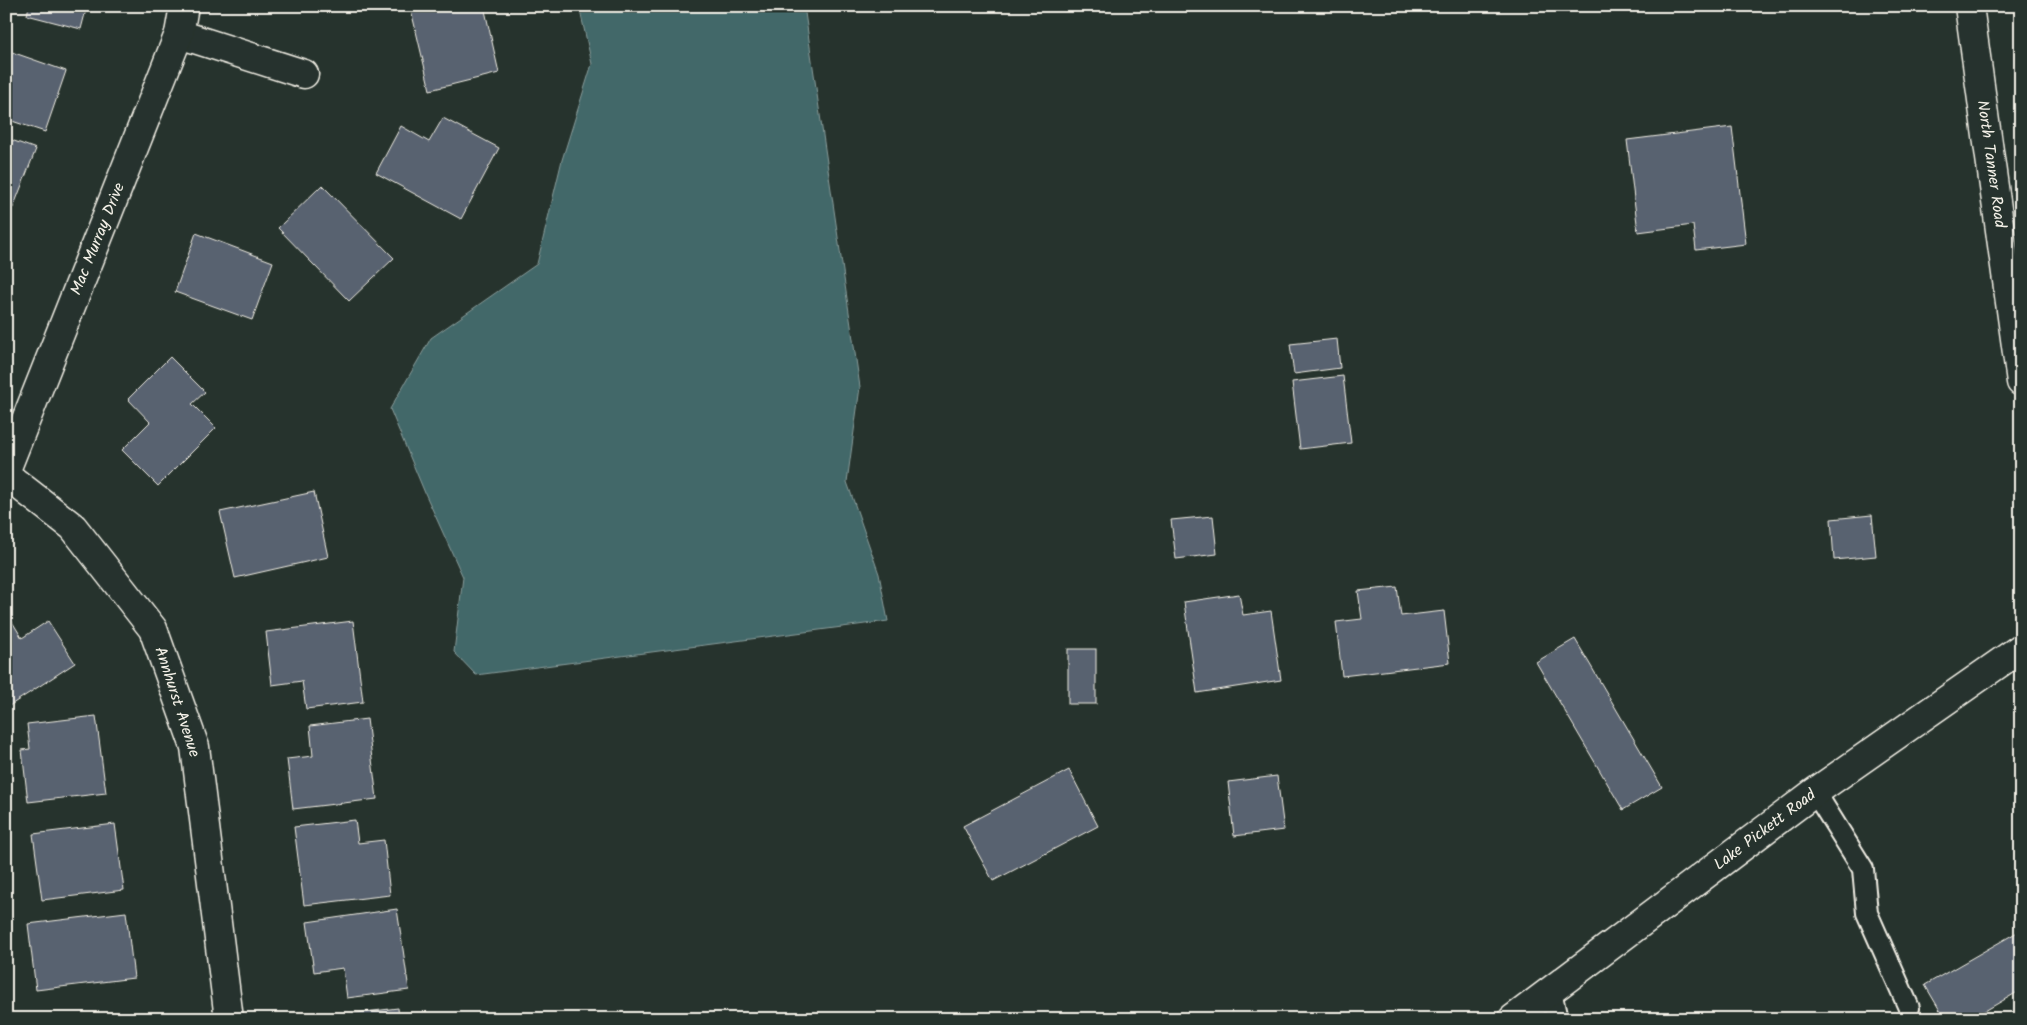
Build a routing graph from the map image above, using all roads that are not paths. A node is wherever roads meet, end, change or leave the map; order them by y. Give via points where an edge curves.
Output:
1 (184, 6) edge
2 (1969, 6) edge
3 (179, 34) junction
4 (304, 74) dead end
5 (2021, 382) edge
6 (6, 470) edge
7 (6, 475) edge
8 (2021, 648) edge
9 (1815, 792) junction
10 (1551, 992) junction
11 (1909, 1008) dead end
12 (229, 1019) edge
13 (1513, 1019) edge
14 (1557, 1019) edge

1 - 3 street, Mac Murray Drive
2 - 5 street, North Tanner Road
3 - 4 street
3 - 6 street, Mac Murray Drive
7 - 12 street, Annhurst Avenue via 73,527 153,629 195,747
8 - 9 street, Lake Pickett Road
9 - 10 street, Lake Pickett Road
9 - 11 lane via 1864,869 1867,913
10 - 13 street, Lake Pickett Road
10 - 14 lane

